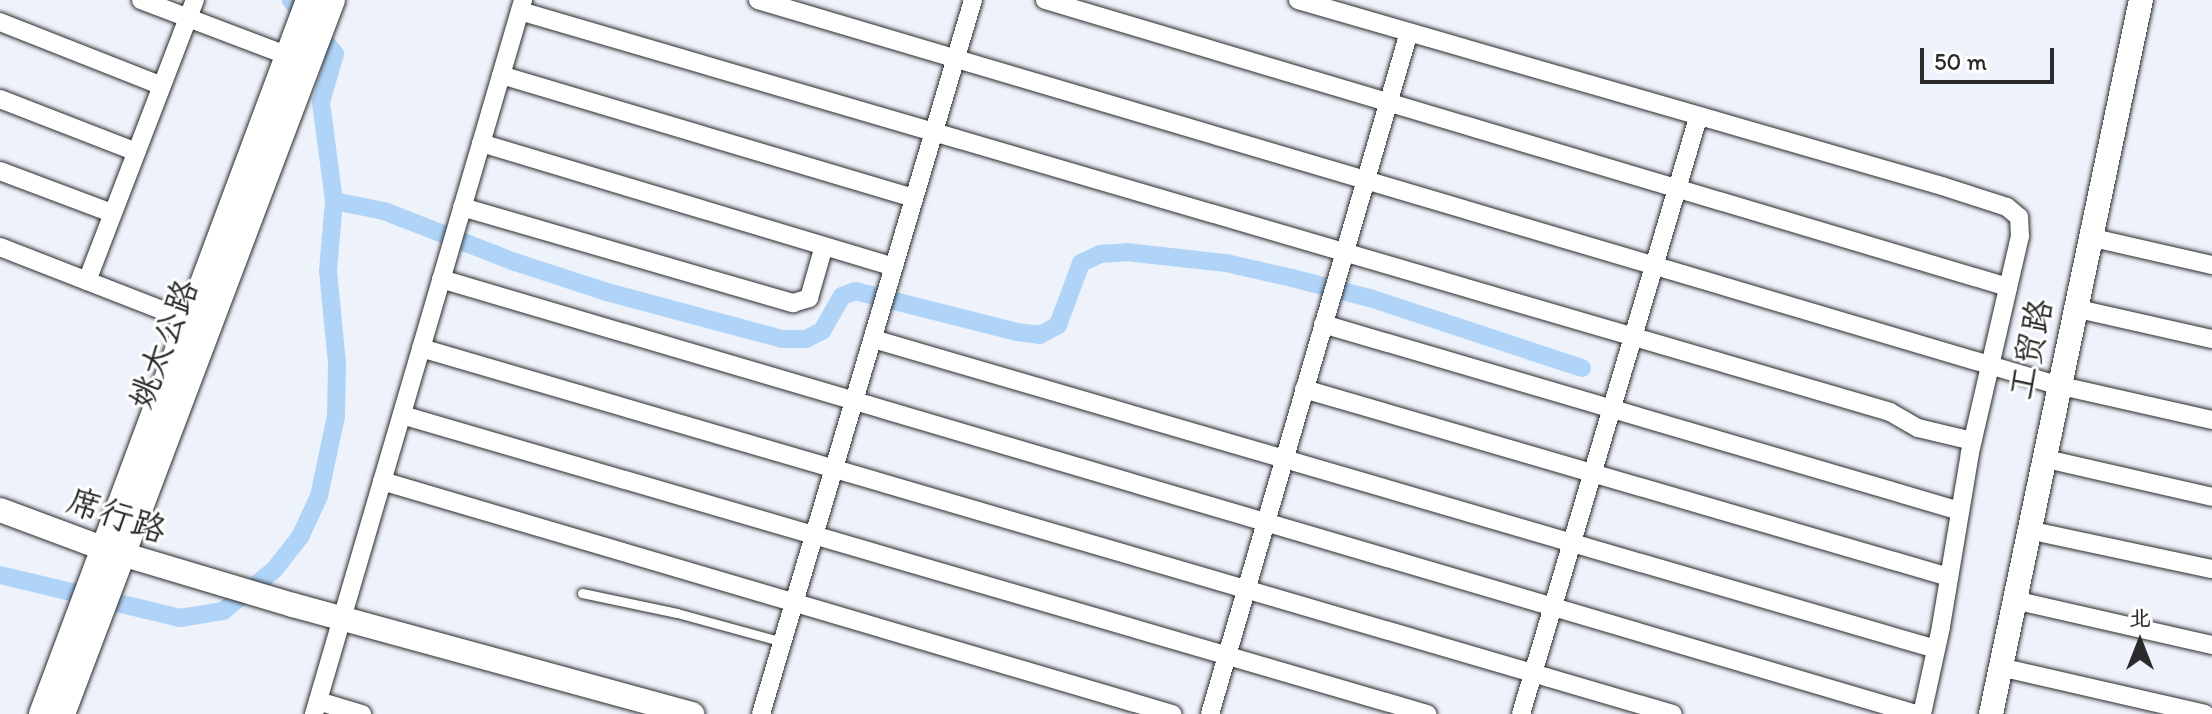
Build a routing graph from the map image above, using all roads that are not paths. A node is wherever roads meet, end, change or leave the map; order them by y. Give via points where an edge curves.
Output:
1 (141, 0) edge
2 (195, 0) edge
3 (758, 0) edge
4 (973, 0) edge
5 (1045, 0) edge
6 (1298, 0) edge
7 (2141, 0) edge
8 (324, 2) edge
9 (521, 5) edge
10 (187, 18) junction
11 (0, 22) edge
12 (1409, 32) junction
13 (956, 58) junction
14 (297, 60) junction
15 (501, 75) junction
16 (160, 85) junction
17 (0, 99) edge
18 (1389, 101) junction
19 (1698, 118) junction
20 (934, 132) junction
21 (481, 143) junction
22 (134, 151) junction
23 (0, 171) edge
24 (1366, 180) junction
25 (1677, 187) junction
26 (914, 198) junction
27 (112, 213) junction
28 (460, 216) junction
29 (2089, 237) junction
30 (824, 246) junction
31 (0, 247) edge
32 (1342, 261) junction
33 (1654, 265) junction
34 (2212, 265) edge
35 (892, 273) junction
36 (441, 279) junction
37 (87, 281) junction
38 (2008, 287) junction
39 (2074, 308) junction
40 (1326, 318) junction
41 (197, 324) junction
42 (1633, 337) junction
43 (873, 339) junction
44 (2212, 339) edge
45 (421, 348) junction
46 (1990, 365) junction
47 (2057, 385) junction
48 (1304, 389) junction
49 (854, 402) junction
50 (1612, 409) junction
51 (402, 415) junction
52 (2212, 420) edge
53 (1972, 441) junction
54 (1285, 456) junction
55 (2042, 458) junction
56 (834, 469) junction
57 (1592, 475) junction
58 (382, 481) junction
59 (2212, 497) edge
60 (0, 510) edge
61 (1960, 511) junction
62 (1265, 523) junction
63 (2028, 530) junction
64 (814, 535) junction
65 (1572, 541) junction
66 (114, 552) junction
67 (2212, 569) edge
68 (1949, 577) junction
69 (1246, 589) junction
70 (582, 593) dead end
71 (2014, 600) junction
72 (794, 602) junction
73 (1553, 607) junction
74 (88, 618) junction
75 (343, 620) junction
76 (783, 642) junction
77 (2212, 645) edge
78 (1936, 649) junction
79 (1227, 655) junction
80 (2000, 667) junction
81 (1533, 673) junction
82 (316, 708) edge
83 (42, 714) edge
84 (62, 714) edge
85 (362, 714) edge
86 (692, 714) edge
87 (761, 714) edge
88 (1172, 714) edge
89 (1210, 714) edge
90 (1427, 714) edge
91 (1521, 714) edge
92 (1673, 714) edge
93 (1919, 714) edge
94 (1991, 714) edge
95 (2205, 714) edge

1 - 10 street
2 - 10 street
3 - 13 street
4 - 13 street
5 - 18 street
6 - 12 street
7 - 29 street, 工贸路
8 - 14 main road, 姚太公路
9 - 15 street
9 - 20 street
10 - 14 street
10 - 16 street
11 - 16 street
12 - 18 street
12 - 19 street
13 - 20 street
13 - 24 street
14 - 41 main road, 姚太公路
15 - 21 street
15 - 26 street
16 - 22 street
17 - 22 street
18 - 24 street
18 - 25 street
19 - 25 street
19 - 38 street via 2007,207 2019,217 2020,236
20 - 26 street
20 - 32 street
21 - 28 street
21 - 30 street
22 - 27 street
23 - 27 street
24 - 32 street
24 - 33 street
25 - 33 street
25 - 38 street
26 - 35 street
27 - 37 street
28 - 30 street via 793,303 809,298
28 - 36 street
29 - 34 street
29 - 39 street, 工贸路
30 - 35 street
31 - 37 street
32 - 40 street
32 - 42 street
33 - 42 street
33 - 46 street
35 - 43 street
36 - 45 street
36 - 49 street
37 - 41 street
38 - 46 street
39 - 44 street
39 - 47 street, 工贸路
40 - 48 street
40 - 50 street
41 - 66 main road, 姚太公路
42 - 50 street
42 - 53 street
43 - 49 street
43 - 54 street
45 - 51 street
45 - 56 street
46 - 47 street
46 - 53 street
47 - 52 street
47 - 55 street, 工贸路
48 - 54 street
48 - 57 street
49 - 56 street
49 - 62 street
50 - 57 street
50 - 61 street
51 - 58 street
51 - 64 street
53 - 61 street
54 - 62 street
54 - 65 street
55 - 59 street
55 - 63 street, 工贸路
56 - 64 street
56 - 69 street
57 - 65 street
57 - 68 street
58 - 72 street
58 - 75 street
60 - 66 street, 席行路
61 - 68 street
62 - 69 street
62 - 73 street
63 - 67 street
63 - 71 street, 工贸路
64 - 72 street
64 - 79 street
65 - 73 street
65 - 78 street
66 - 74 main road, 姚太公路
66 - 75 street, 席行路
68 - 78 street
69 - 79 street
69 - 81 street
70 - 76 lane
71 - 77 street
71 - 80 street, 工贸路
72 - 76 street
72 - 88 street
73 - 81 street
73 - 93 street
74 - 83 main road, 姚太公路
74 - 84 main road, 姚太公路
75 - 82 street
75 - 86 street, 席行路
76 - 87 street
78 - 93 street
79 - 89 street
79 - 90 street
80 - 94 street, 工贸路
80 - 95 street
81 - 91 street
81 - 92 street
82 - 85 street

